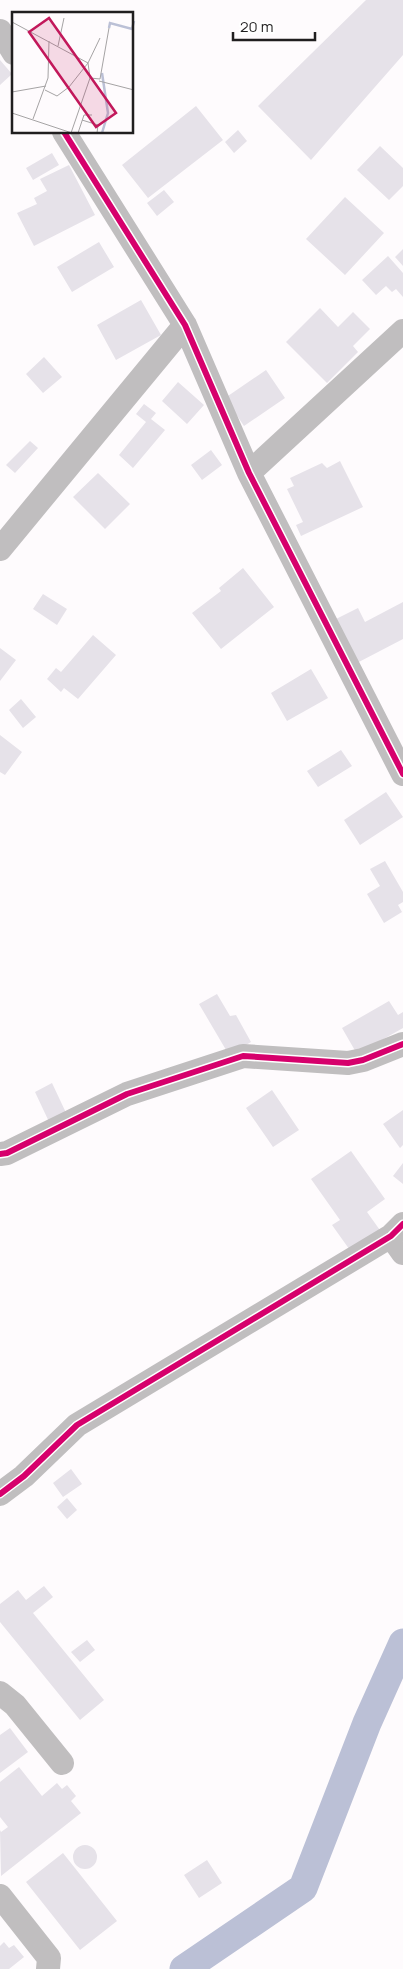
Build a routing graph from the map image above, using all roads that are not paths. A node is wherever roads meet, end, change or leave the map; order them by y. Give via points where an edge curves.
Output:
1 (0, 31) edge
2 (12, 50) edge
3 (65, 134) edge
4 (185, 325) junction
5 (403, 331) edge
6 (249, 473) junction
7 (0, 549) edge
8 (403, 774) edge
9 (403, 1044) edge
10 (0, 1154) edge
11 (399, 1238) edge
12 (0, 1494) edge
13 (0, 1693) edge
14 (62, 1763) dead end
15 (0, 1896) edge
16 (48, 1969) edge

1 - 2 street
3 - 4 street
4 - 6 street
4 - 7 street
5 - 6 street
6 - 8 street
9 - 10 street via 348,1064 243,1056 126,1094
11 - 12 street via 77,1425 24,1476
13 - 14 street via 15,1705
15 - 16 street via 50,1958

